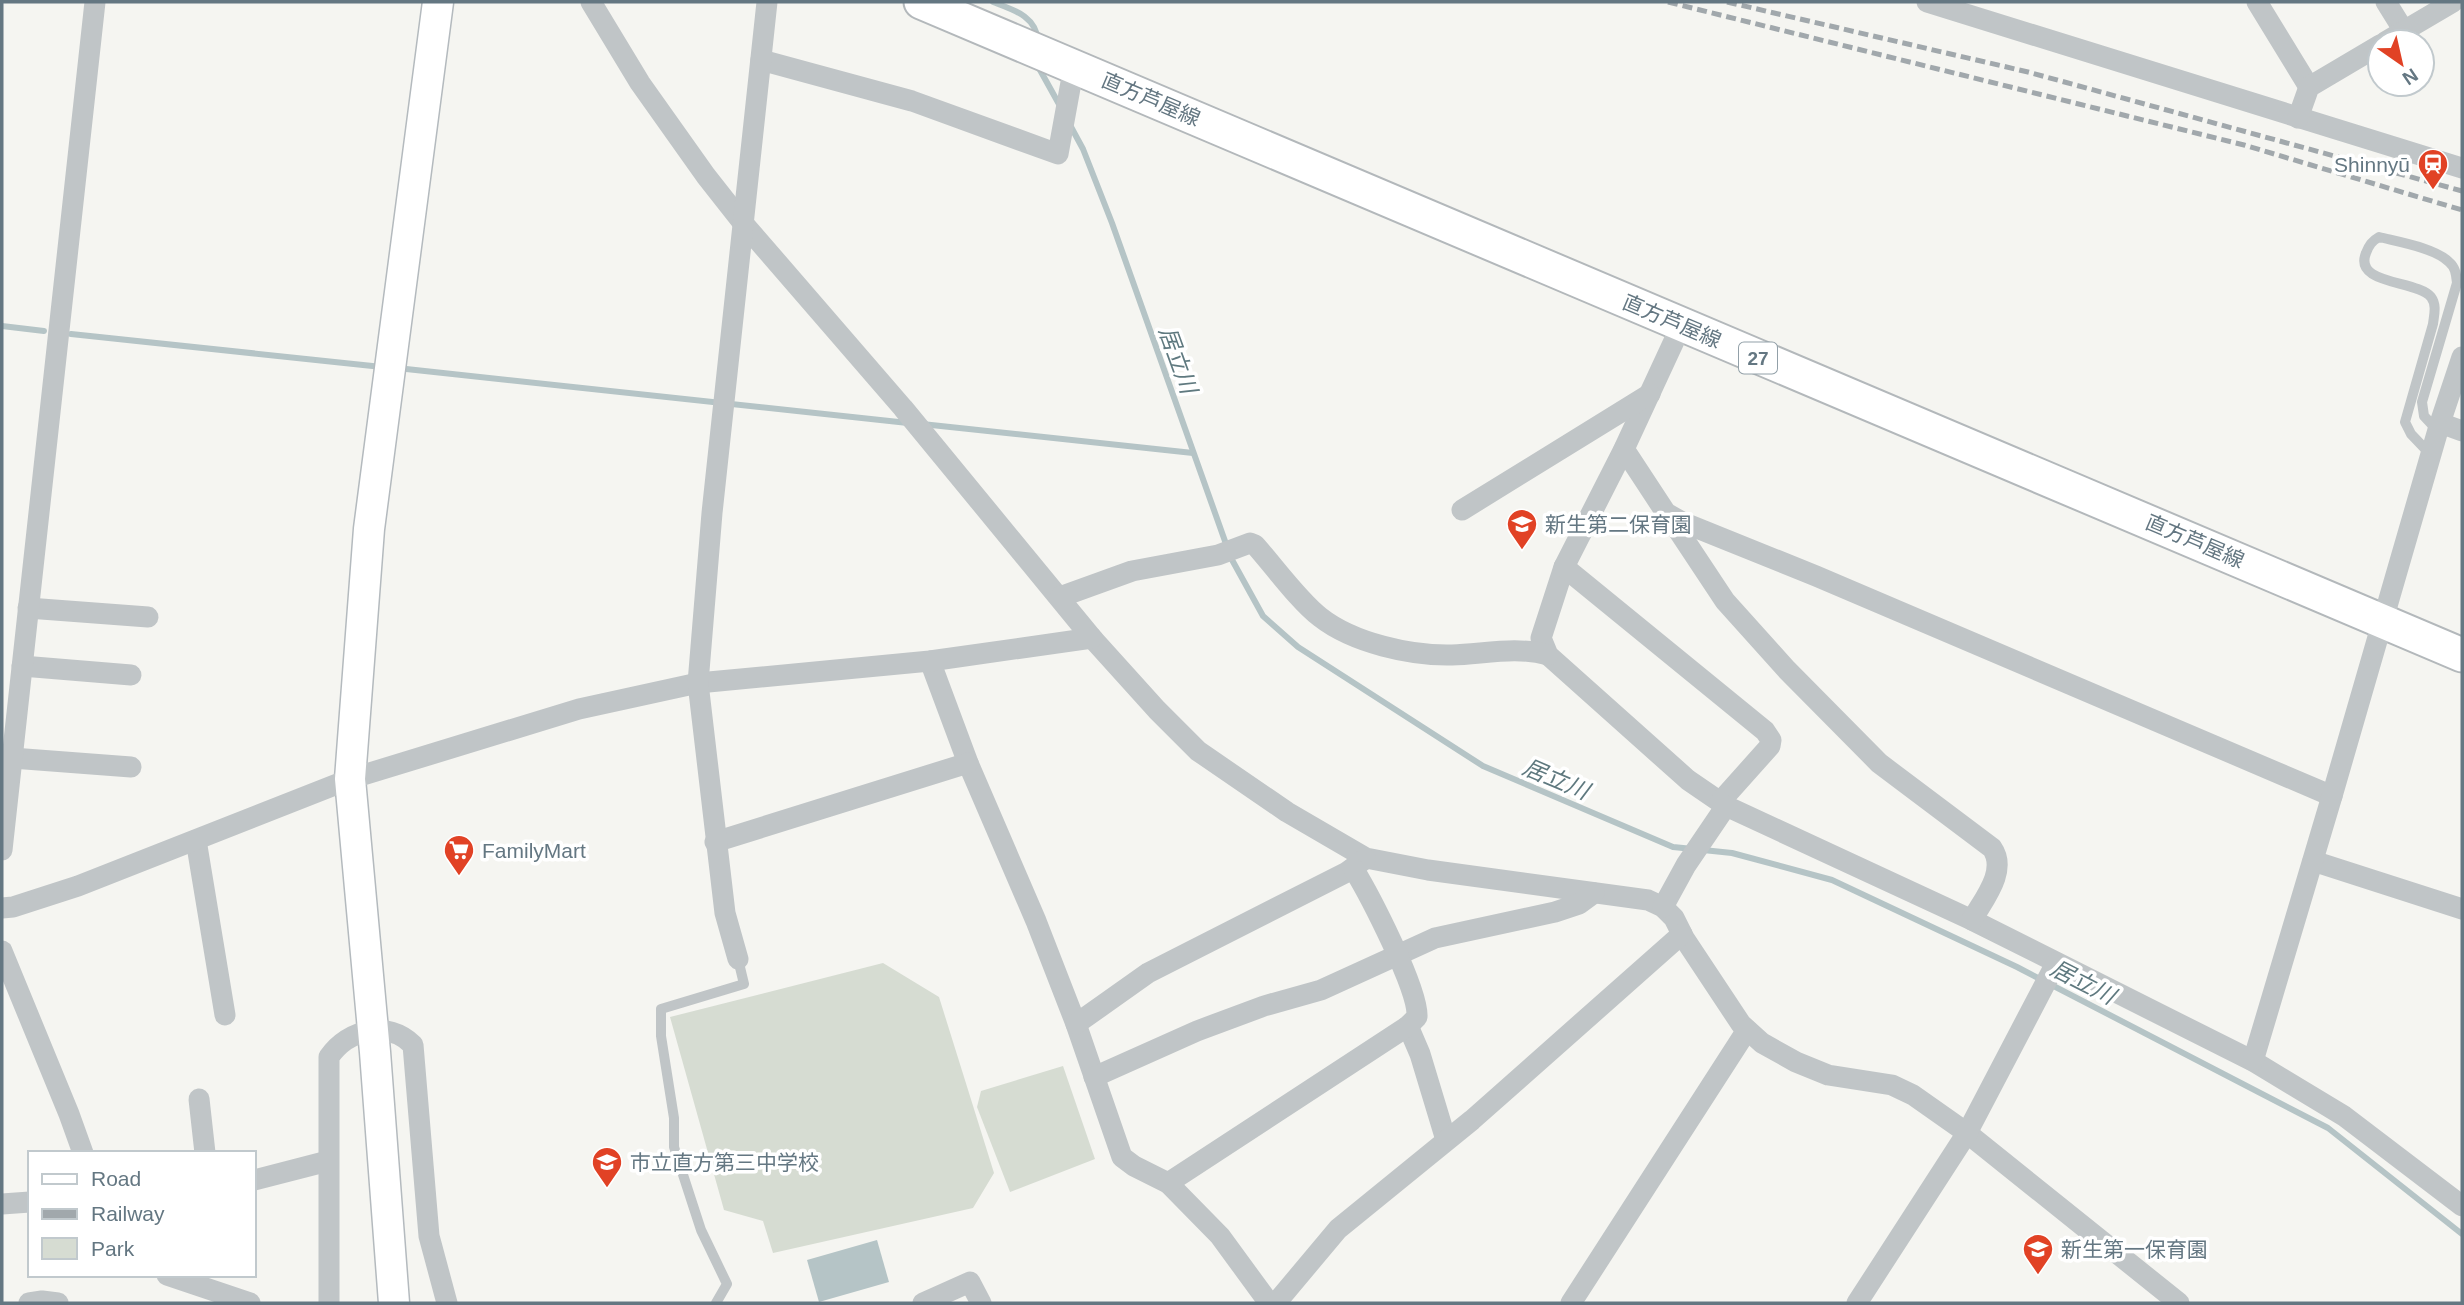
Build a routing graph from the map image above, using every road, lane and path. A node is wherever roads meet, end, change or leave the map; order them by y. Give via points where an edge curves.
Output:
1 (95, 2) edge
2 (438, 2) edge
3 (591, 2) edge
4 (767, 2) edge
5 (922, 2) edge
6 (1927, 2) edge
7 (2257, 2) edge
8 (2386, 2) edge
9 (2453, 2) edge
10 (2393, 28) edge
11 (2409, 28) edge
12 (2366, 53) edge
13 (761, 60) junction
14 (1066, 69) junction
15 (2309, 87) junction
16 (2298, 118) junction
17 (2462, 168) edge
18 (743, 223) junction
19 (1681, 326) junction
20 (2462, 357) edge
21 (1650, 394) junction
22 (2439, 427) junction
23 (2462, 431) edge
24 (1624, 449) junction
25 (2431, 455) junction
26 (1462, 510) dead end
27 (1667, 513) junction
28 (1564, 566) junction
29 (1060, 597) junction
30 (28, 608) junction
31 (148, 617) dead end
32 (2383, 620) junction
33 (1092, 638) junction
34 (1548, 655) junction
35 (2462, 655) edge
36 (930, 661) junction
37 (22, 666) junction
38 (131, 675) dead end
39 (698, 683) junction
40 (12, 758) junction
41 (968, 764) junction
42 (131, 767) dead end
43 (350, 779) junction
44 (2332, 796) junction
45 (1723, 804) junction
46 (196, 840) junction
47 (715, 842) junction
48 (2, 850) edge
49 (2312, 861) junction
50 (1359, 863) junction
51 (1594, 893) junction
52 (1663, 907) junction
53 (2, 908) edge
54 (2462, 909) edge
55 (1972, 920) junction
56 (1682, 934) junction
57 (2, 951) edge
58 (1396, 954) junction
59 (738, 959) joint
60 (2054, 967) junction
61 (225, 1015) dead end
62 (1076, 1024) junction
63 (1408, 1026) junction
64 (1747, 1030) junction
65 (374, 1042) junction
66 (2253, 1061) junction
67 (1094, 1077) junction
68 (199, 1099) dead end
69 (1967, 1133) junction
70 (1446, 1140) junction
71 (82, 1151) edge
72 (205, 1151) edge
73 (328, 1161) junction
74 (256, 1179) edge
75 (1168, 1183) junction
76 (28, 1202) edge
77 (2, 1204) edge
78 (2462, 1206) edge
79 (173, 1277) edge
80 (29, 1303) edge
81 (58, 1303) edge
82 (250, 1303) edge
83 (328, 1303) edge
84 (394, 1303) edge
85 (447, 1303) edge
86 (716, 1303) edge
87 (923, 1303) edge
88 (981, 1303) edge
89 (1269, 1303) edge
90 (1276, 1303) edge
91 (1571, 1303) edge
92 (1857, 1303) edge
93 (2179, 1303) edge

1 - 30 street
2 - 43 street via 369,529
3 - 18 street via 640,83
4 - 13 street
5 - 14 main road, 直方芦屋線 / 27 via 1015,41
6 - 16 street
7 - 15 street
8 - 10 street
9 - 11 street
12 - 15 street
13 - 14 street via 912,101 1058,154
13 - 18 street
14 - 19 main road, 直方芦屋線 / 27
15 - 16 street
16 - 17 street
18 - 29 street
18 - 39 street
19 - 21 street
19 - 32 main road, 直方芦屋線 / 27
20 - 22 street
21 - 24 street
21 - 26 street
22 - 23 street
22 - 25 street
22 - 25 lane via 2424,416 2422,402 2457,283 2455,270 2436,254 2379,237 2367,250 2364,267 2373,275 2423,292 2435,307 2405,422
24 - 27 street
24 - 28 street
25 - 32 street
27 - 44 street
27 - 55 street via 1725,601 1787,670 1879,763 1992,848 1998,870
28 - 34 street via 1541,638
28 - 45 street via 1765,731 1770,746
29 - 33 street
29 - 34 street via 1132,571 1218,555 1250,543 1320,617 1356,637 1408,652 1449,655 1531,650
30 - 31 street
30 - 37 street
32 - 35 main road, 直方芦屋線 / 27
32 - 44 street
33 - 36 street
33 - 50 street via 1198,751
34 - 45 street via 1688,780
36 - 39 street
36 - 41 street
37 - 38 street
37 - 40 street
39 - 43 street via 579,709
39 - 47 street
40 - 42 street
40 - 48 street
41 - 47 street
41 - 62 street
43 - 46 street
43 - 65 street
44 - 49 street
45 - 52 street
45 - 55 street
46 - 53 street via 78,886
46 - 61 street
47 - 59 street via 725,913
49 - 54 street
49 - 66 street
50 - 51 street
50 - 58 street
50 - 62 street via 1148,973
51 - 52 street via 1648,900
51 - 58 street via 1555,912 1435,938
52 - 56 street
55 - 60 street
56 - 64 street
56 - 70 street
57 - 71 street
58 - 63 street via 1418,1007 1418,1017
58 - 67 street via 1321,990 1197,1031
59 - 86 lane via 744,984 661,1009 674,1147 701,1230 727,1284
60 - 66 street
60 - 69 street
62 - 67 street
63 - 70 street
63 - 75 street
64 - 69 street via 1796,1062 1828,1075 1892,1085
64 - 91 street
65 - 73 street via 347,1038 329,1057
65 - 84 street
65 - 85 street via 387,1030 403,1035 413,1045 429,1236
66 - 78 street via 2344,1116
67 - 75 street via 1122,1157
68 - 72 street
69 - 92 street
69 - 93 street
70 - 90 street via 1338,1229
73 - 74 street
73 - 83 street
75 - 89 street via 1220,1236
76 - 77 street
79 - 82 street
80 - 81 street
87 - 88 street via 970,1282

